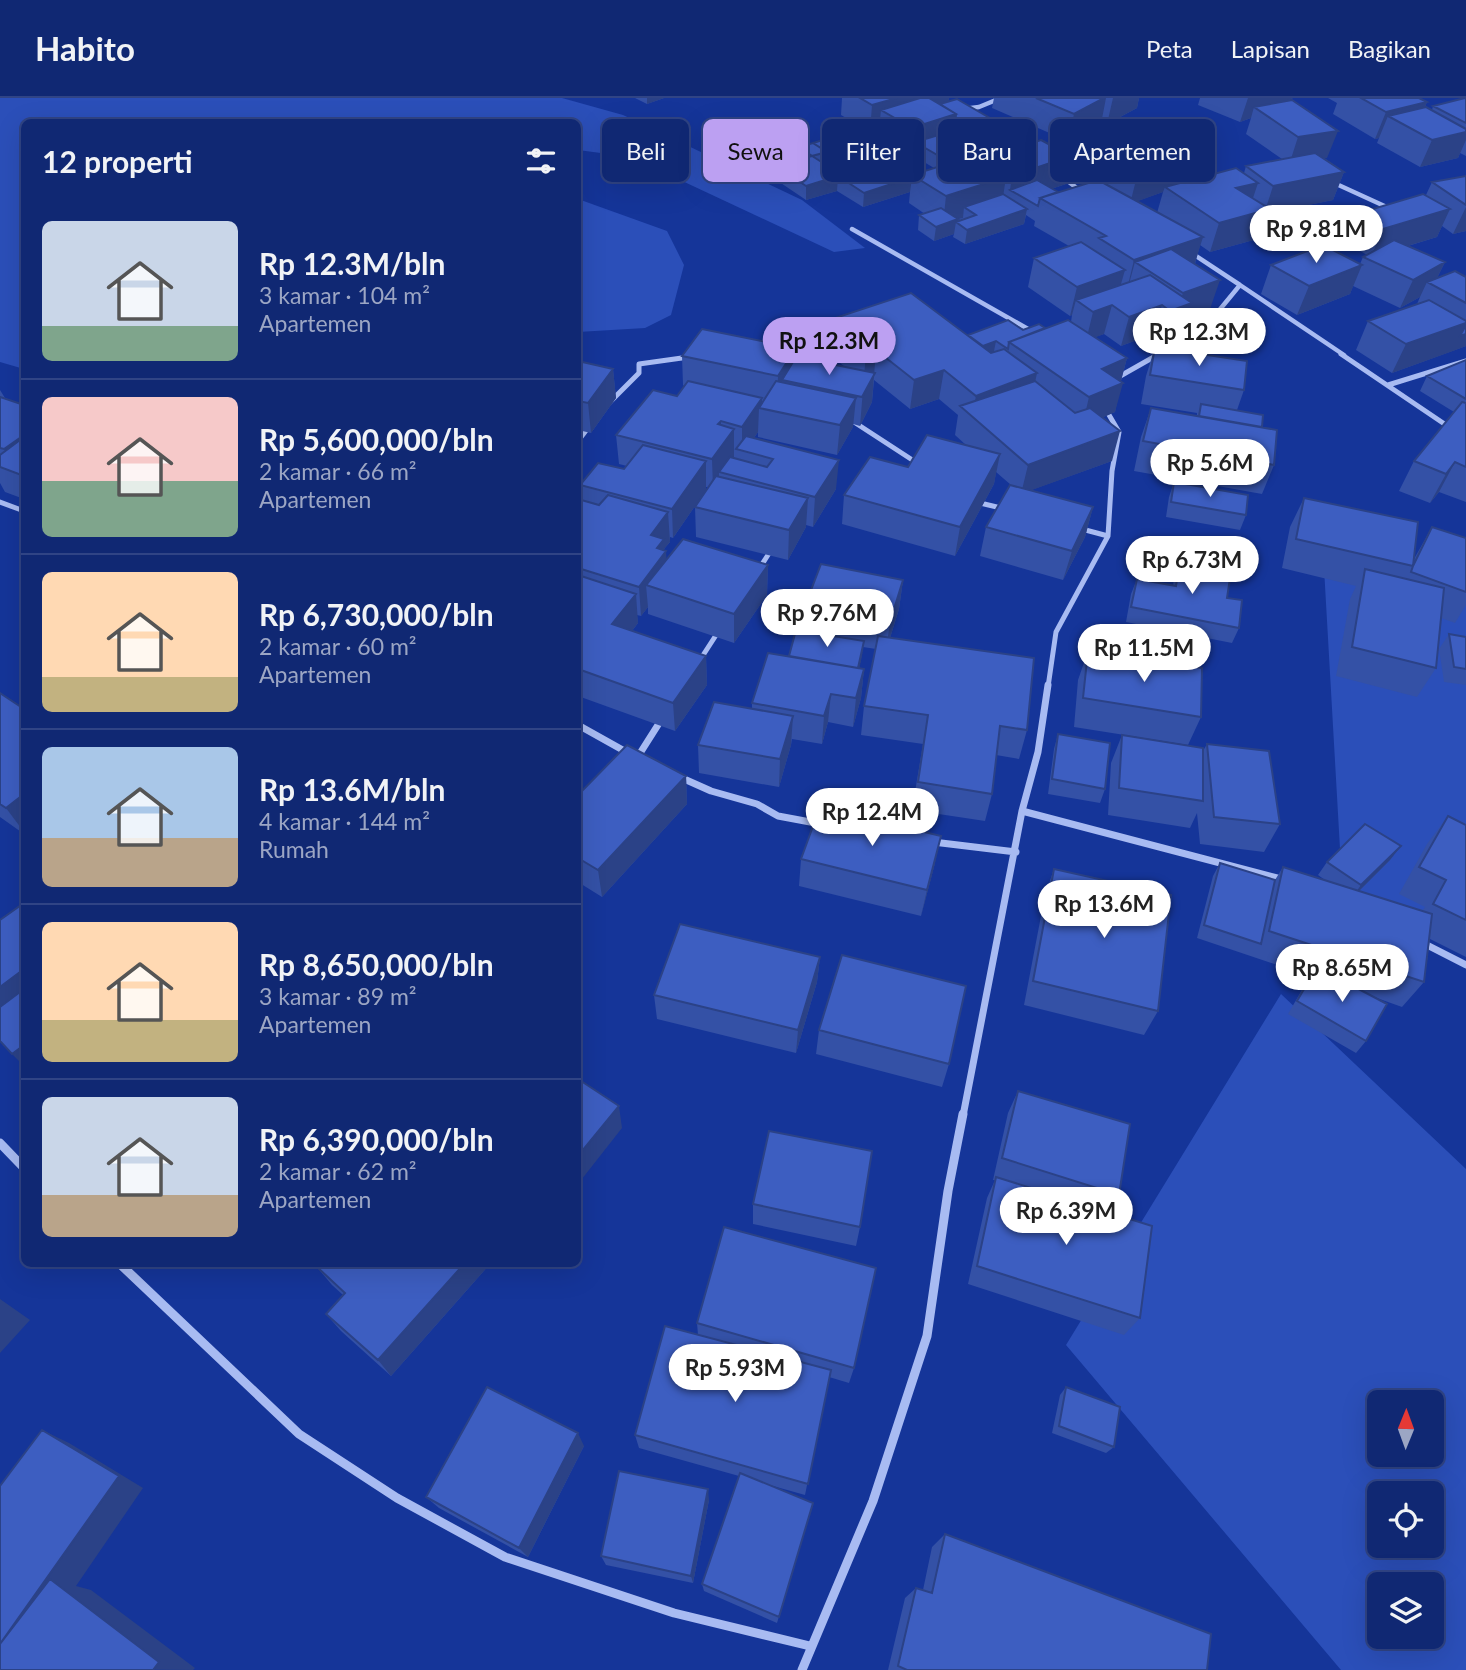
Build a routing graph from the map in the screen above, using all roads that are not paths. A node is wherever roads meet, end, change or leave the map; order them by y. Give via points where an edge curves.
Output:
1 (1001, 98) edge
2 (973, 118) edge
3 (1323, 179) edge
4 (1069, 182) edge
5 (1088, 195) edge
6 (1393, 210) edge
7 (852, 229) dead end
8 (1181, 247) edge
9 (1240, 285) junction
10 (1043, 338) edge
11 (693, 356) edge
12 (1466, 362) edge
13 (1102, 372) edge
14 (1114, 379) junction
15 (1388, 385) junction
16 (1109, 392) edge
17 (1103, 404) edge
18 (604, 408) edge
19 (844, 413) edge
20 (598, 416) edge
21 (854, 422) junction
22 (1446, 425) edge
23 (846, 434) edge
24 (581, 438) edge
25 (926, 470) edge
26 (966, 500) edge
27 (0, 502) edge
28 (21, 510) edge
29 (1012, 511) edge
30 (1072, 526) edge
31 (1108, 536) junction
32 (779, 538) edge
33 (757, 573) edge
34 (727, 619) edge
35 (697, 665) edge
36 (0, 710) edge
37 (667, 711) edge
38 (21, 726) edge
39 (581, 727) edge
40 (637, 758) junction
41 (1022, 811) junction
42 (827, 826) edge
43 (920, 840) edge
44 (1016, 852) junction
45 (1297, 883) edge
46 (1418, 940) edge
47 (1466, 965) edge
48 (0, 1143) edge
49 (21, 1165) edge
50 (123, 1267) edge
51 (810, 1646) junction
52 (802, 1670) edge

1 - 2 street via 962,110
3 - 6 street
4 - 5 street
7 - 10 street
8 - 9 street
9 - 14 street via 1216,316
9 - 15 street
11 - 18 street via 639,364 639,373
12 - 15 street
13 - 14 street
14 - 16 street
15 - 22 street
17 - 31 street via 1119,432
19 - 21 street
20 - 24 street
21 - 23 street
21 - 25 street
26 - 29 street
27 - 28 street
30 - 31 street
31 - 41 street via 1056,632 1038,752
32 - 33 street
34 - 35 street
36 - 38 street
37 - 40 street
39 - 40 street
40 - 42 street via 711,790 757,803 778,816
41 - 44 street
41 - 45 street
43 - 44 street
44 - 51 street via 948,1191 927,1336 873,1500
46 - 47 street
48 - 49 street
50 - 51 street via 299,1434 397,1499 505,1557 674,1613
51 - 52 street

